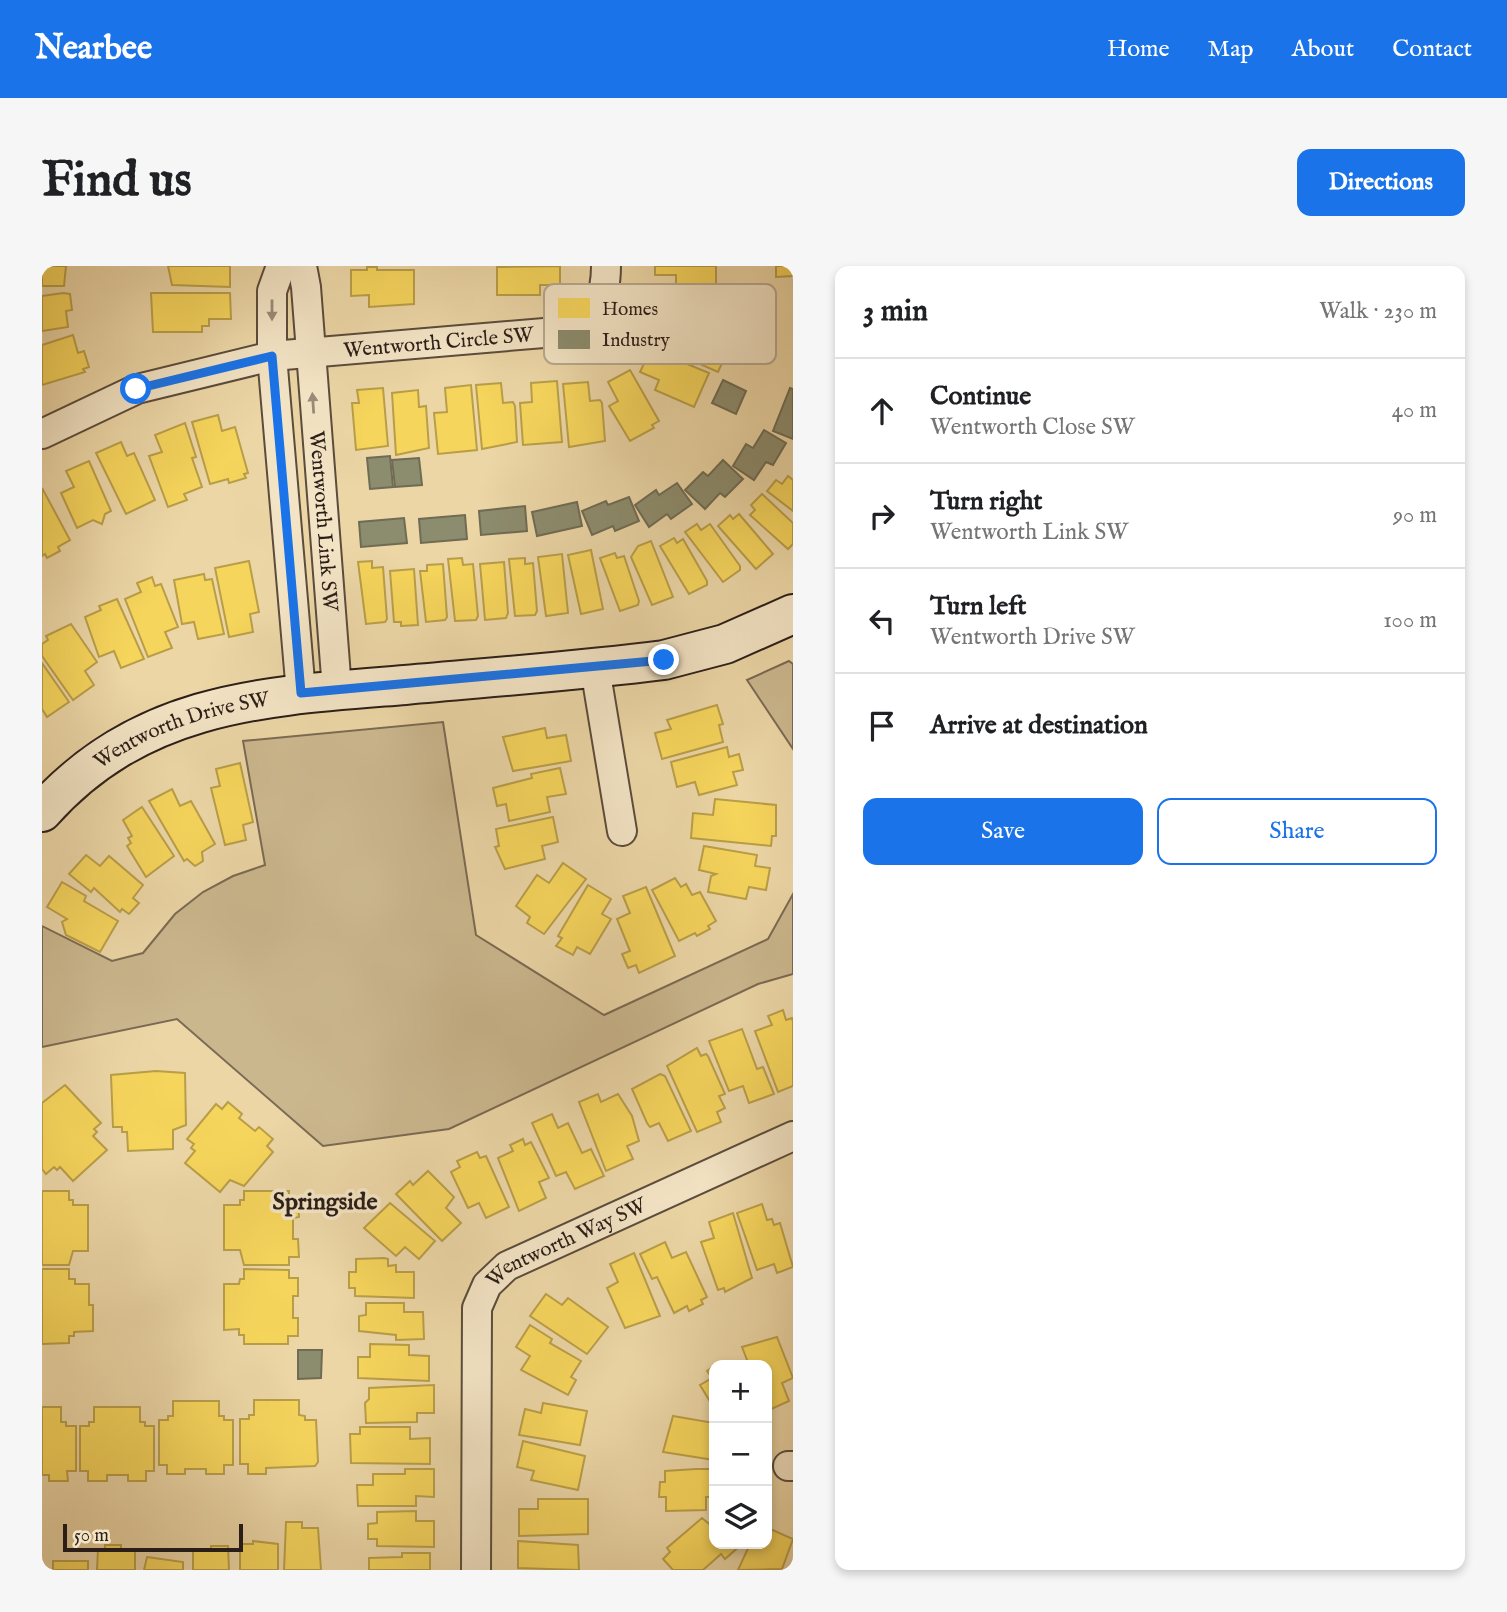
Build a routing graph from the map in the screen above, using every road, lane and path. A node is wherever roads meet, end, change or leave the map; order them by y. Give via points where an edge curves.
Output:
1 (281, 266) edge
2 (302, 266) edge
3 (606, 266) edge
4 (603, 284) edge
5 (544, 333) edge
6 (309, 352) junction
7 (272, 356) junction
8 (42, 434) edge
9 (793, 614) edge
10 (595, 668) junction
11 (319, 692) junction
12 (42, 812) edge
13 (622, 831) dead end
14 (793, 1136) edge
15 (476, 1570) edge

1 -> 7 street via 272,291
2 - 6 street
3 - 4 street, Wentworth Circle SW
5 - 6 street, Wentworth Circle SW
6 - 7 street, Wentworth Circle SW
11 -> 6 street, Wentworth Link SW
7 - 8 street, Wentworth Circle SW via 136,389
7 - 11 street, Wentworth Link SW
9 - 10 street, Wentworth Drive SW via 693,654
10 - 11 street, Wentworth Drive SW
10 - 13 street
11 - 12 street, Wentworth Drive SW via 234,703 150,730 86,771
14 - 15 street, Wentworth Way SW via 507,1266 487,1285 477,1308

